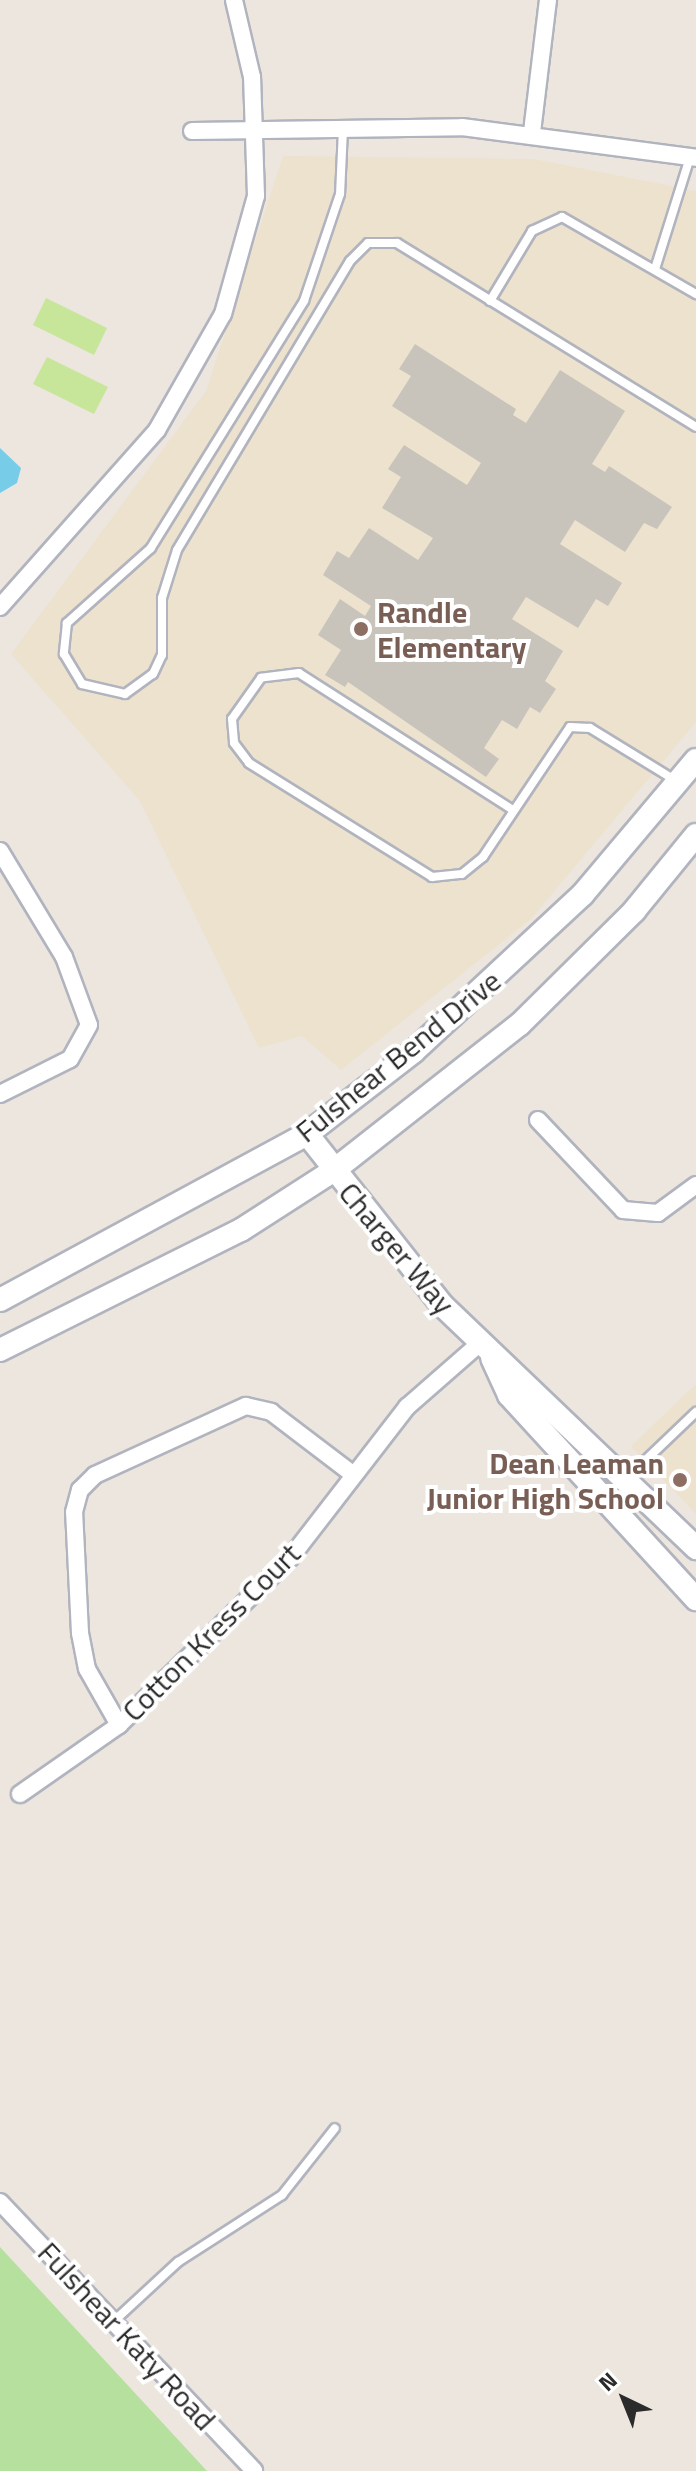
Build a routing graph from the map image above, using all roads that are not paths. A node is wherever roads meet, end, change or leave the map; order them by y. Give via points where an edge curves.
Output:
1 (234, 0) edge
2 (548, 0) edge
3 (343, 129) junction
4 (257, 130) junction
5 (192, 131) dead end
6 (532, 132) junction
7 (693, 158) edge
8 (655, 269) junction
9 (696, 294) edge
10 (490, 301) junction
11 (696, 427) edge
12 (0, 607) edge
13 (696, 760) edge
14 (679, 782) junction
15 (513, 810) junction
16 (696, 835) edge
17 (0, 851) edge
18 (0, 1094) edge
19 (538, 1120) dead end
20 (307, 1134) junction
21 (333, 1171) junction
22 (696, 1185) edge
23 (0, 1300) edge
24 (0, 1350) edge
25 (486, 1351) junction
26 (696, 1412) edge
27 (351, 1473) junction
28 (629, 1476) junction
29 (603, 1500) junction
30 (696, 1548) edge
31 (696, 1599) edge
32 (119, 1725) junction
33 (20, 1794) dead end
34 (335, 2128) dead end
35 (0, 2202) edge
36 (113, 2322) junction
37 (254, 2471) edge

1 - 4 street
2 - 6 street
3 - 4 street
3 - 6 street
3 - 10 lane via 340,194 304,301 151,548 67,623 62,644 73,675 90,691 114,695 153,674 162,655 162,598 177,550 362,247 390,240
4 - 5 street
4 - 12 street via 251,231 204,357 157,430
6 - 7 street
7 - 8 lane
8 - 9 lane
8 - 10 lane via 582,223 551,218 532,231
10 - 11 lane
13 - 14 street, Fulshear Bend Drive
14 - 15 lane via 579,724 562,735
14 - 20 street, Fulshear Bend Drive via 583,894 497,976
15 - 15 lane via 475,865 432,877 249,763 234,743 232,719 261,678 299,673
16 - 21 street, Fulshear Bend Drive via 634,911 520,1024
17 - 18 street via 85,999 88,1033 70,1059
19 - 22 street via 612,1202 643,1215 665,1211
20 - 21 street, Charger Way
20 - 23 street, Fulshear Bend Drive
21 - 24 street, Fulshear Bend Drive via 241,1230
21 - 25 street, Charger Way
25 - 27 street, Cotton Kress Court via 407,1407
25 - 28 street, Charger Way via 528,1380
25 - 29 street, Charger Way via 509,1395
26 - 28 lane
27 - 32 street, Cotton Kress Court via 291,1557
27 - 32 street via 271,1412 246,1406 95,1475 80,1490 74,1512 80,1633 87,1669
28 - 29 street
28 - 30 street, Charger Way
29 - 31 street, Charger Way
32 - 33 street, Cotton Kress Court
34 - 36 lane via 282,2195 178,2262
35 - 36 street, Fulshear Katy Road
36 - 37 street, Fulshear Katy Road

